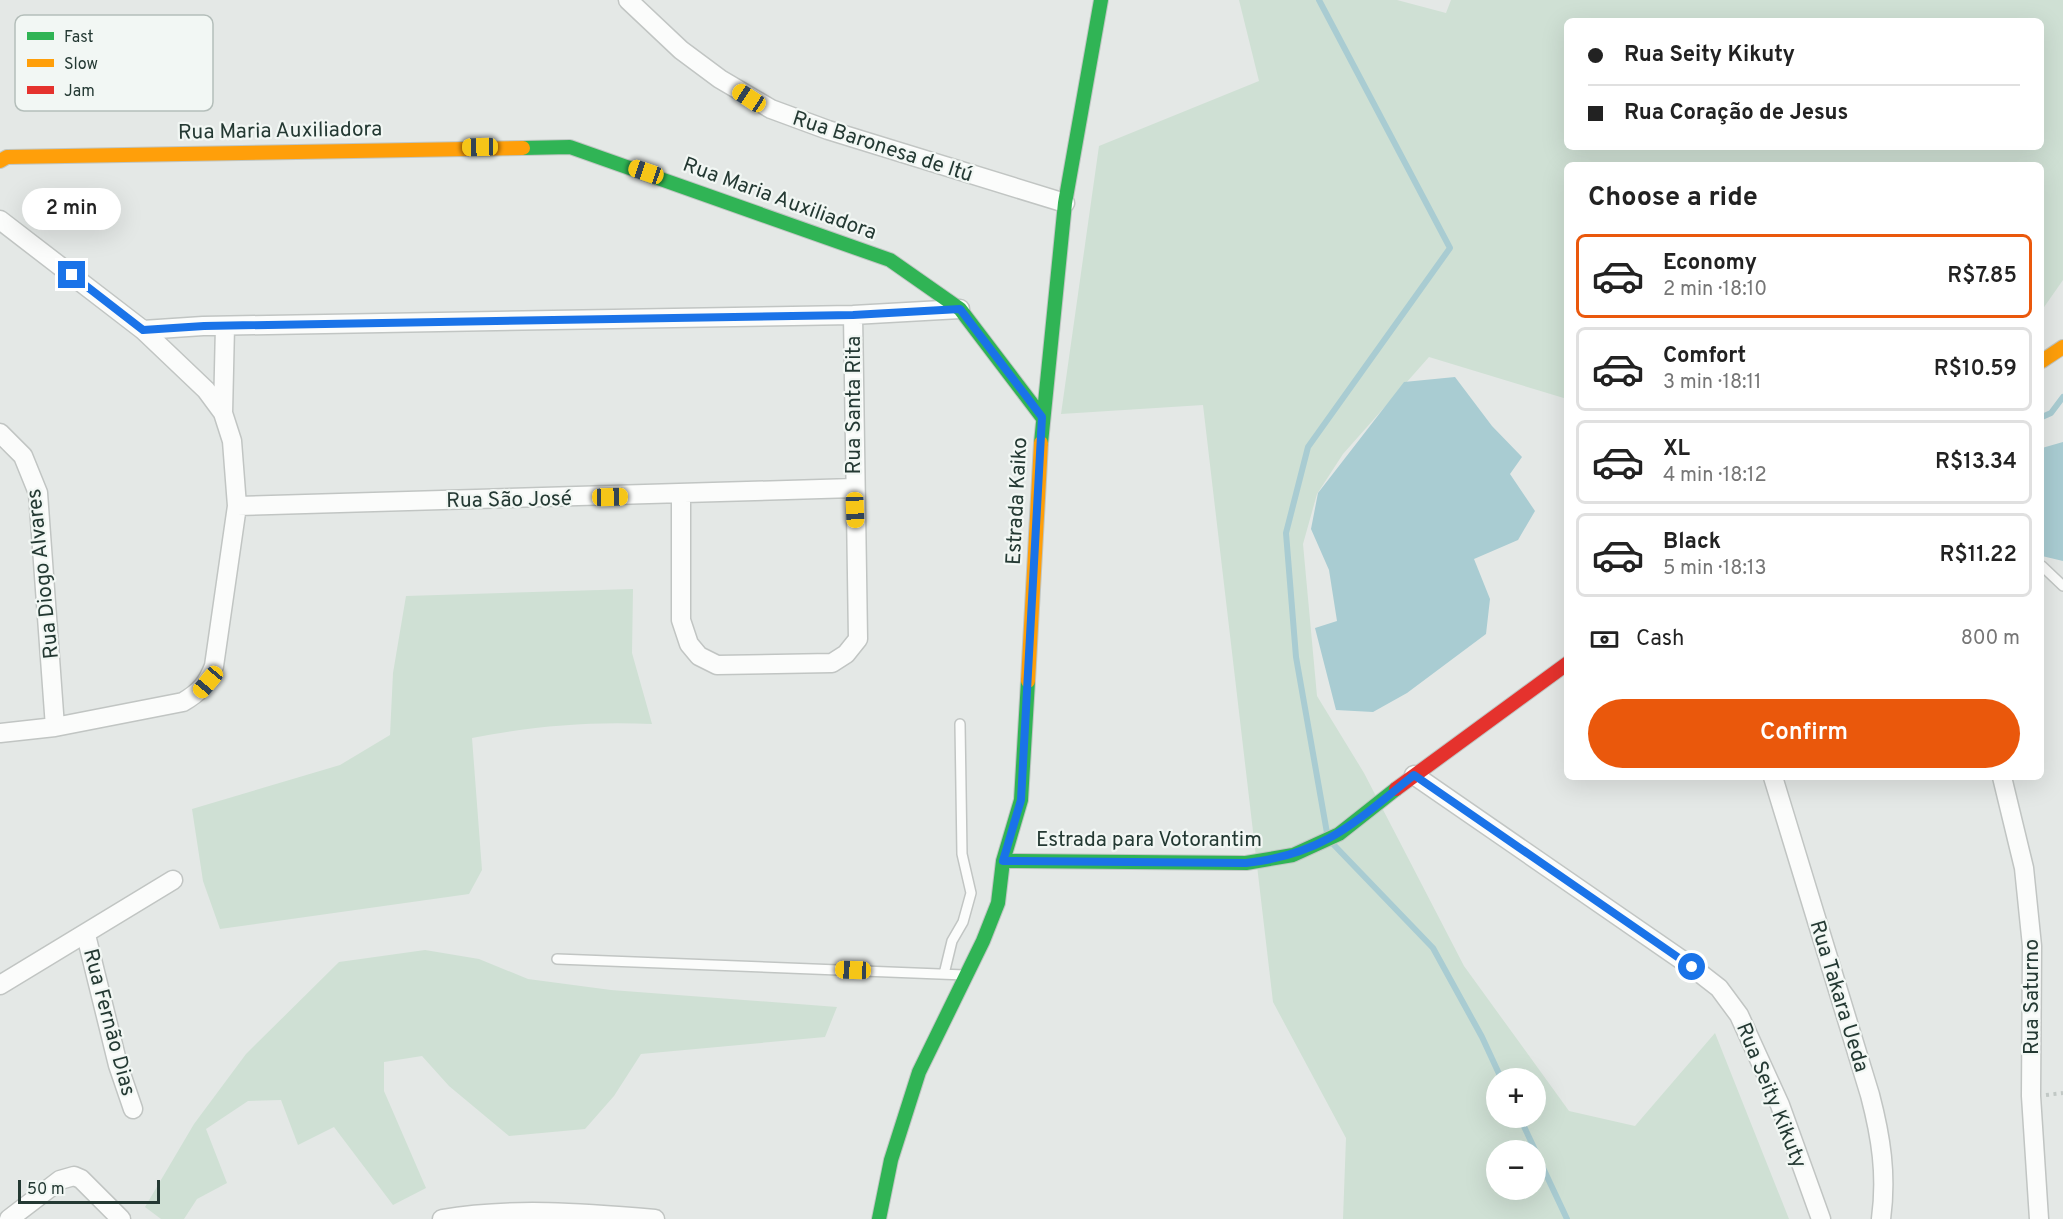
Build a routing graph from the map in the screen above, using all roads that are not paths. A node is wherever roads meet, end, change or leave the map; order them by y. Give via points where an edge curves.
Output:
1 (628, 0) edge
2 (1101, 0) edge
3 (4, 159) edge
4 (1065, 202) junction
5 (0, 220) edge
6 (960, 309) junction
7 (853, 315) junction
8 (225, 326) junction
9 (143, 330) junction
10 (2063, 347) edge
11 (2044, 360) edge
12 (223, 413) junction
13 (1042, 417) junction
14 (0, 433) edge
15 (854, 488) junction
16 (681, 495) junction
17 (237, 506) junction
18 (2044, 568) edge
19 (2063, 586) edge
20 (1563, 672) edge
21 (960, 724) dead end
22 (55, 727) junction
23 (0, 733) edge
24 (1414, 775) junction
25 (1774, 780) edge
26 (2003, 780) edge
27 (1003, 861) junction
28 (173, 880) dead end
29 (87, 934) junction
30 (557, 959) dead end
31 (944, 974) junction
32 (965, 975) junction
33 (0, 985) edge
34 (133, 1109) dead end
35 (9, 1219) edge
36 (121, 1219) edge
37 (442, 1219) edge
38 (656, 1219) edge
39 (879, 1219) edge
40 (1821, 1219) edge
41 (1881, 1219) edge
42 (2039, 1219) edge

1 - 4 street, Rua Baronesa de Itú via 704,68 771,109
2 - 4 street, Estrada Kaiko
3 - 6 street, Rua Maria Auxiliadora via 570,147 890,260
4 - 13 street, Estrada Kaiko
5 - 9 street
6 - 7 street
6 - 13 street, Rua Maria Auxiliadora
7 - 8 street
7 - 15 street, Rua Santa Rita
8 - 9 street
8 - 12 street
9 - 12 street via 206,390
10 - 11 street
12 - 17 street via 232,441
13 - 27 street, Estrada Kaiko via 1021,800
14 - 22 street, Rua Diogo Alvares via 23,456 38,493
15 - 16 street, Rua São José
15 - 16 street, Rua Santa Rita via 858,639 832,663 717,665 699,656 689,644 681,620
16 - 17 street, Rua São José
17 - 22 street via 214,666 208,682 183,702
18 - 19 lane
20 - 24 street, Estrada para Votorantim
21 - 31 lane via 962,854 971,892
22 - 23 street
24 - 27 street, Estrada para Votorantim via 1339,834 1277,860
24 - 40 street, Rua Seity Kikuty via 1719,988 1739,1015 1780,1105
25 - 41 street, Rua Takara Ueda via 1883,1148 1885,1194
26 - 42 street, Rua Saturno via 2024,868 2032,946 2031,1096
27 - 32 street, Estrada Kaiko via 998,903
28 - 29 street
29 - 33 street
29 - 34 street, Rua Fernão Dias via 118,1065
30 - 31 lane
31 - 32 lane
32 - 39 street, Estrada Kaiko via 918,1072 891,1160
35 - 36 street via 60,1180 74,1176
37 - 38 street via 476,1213 571,1212

